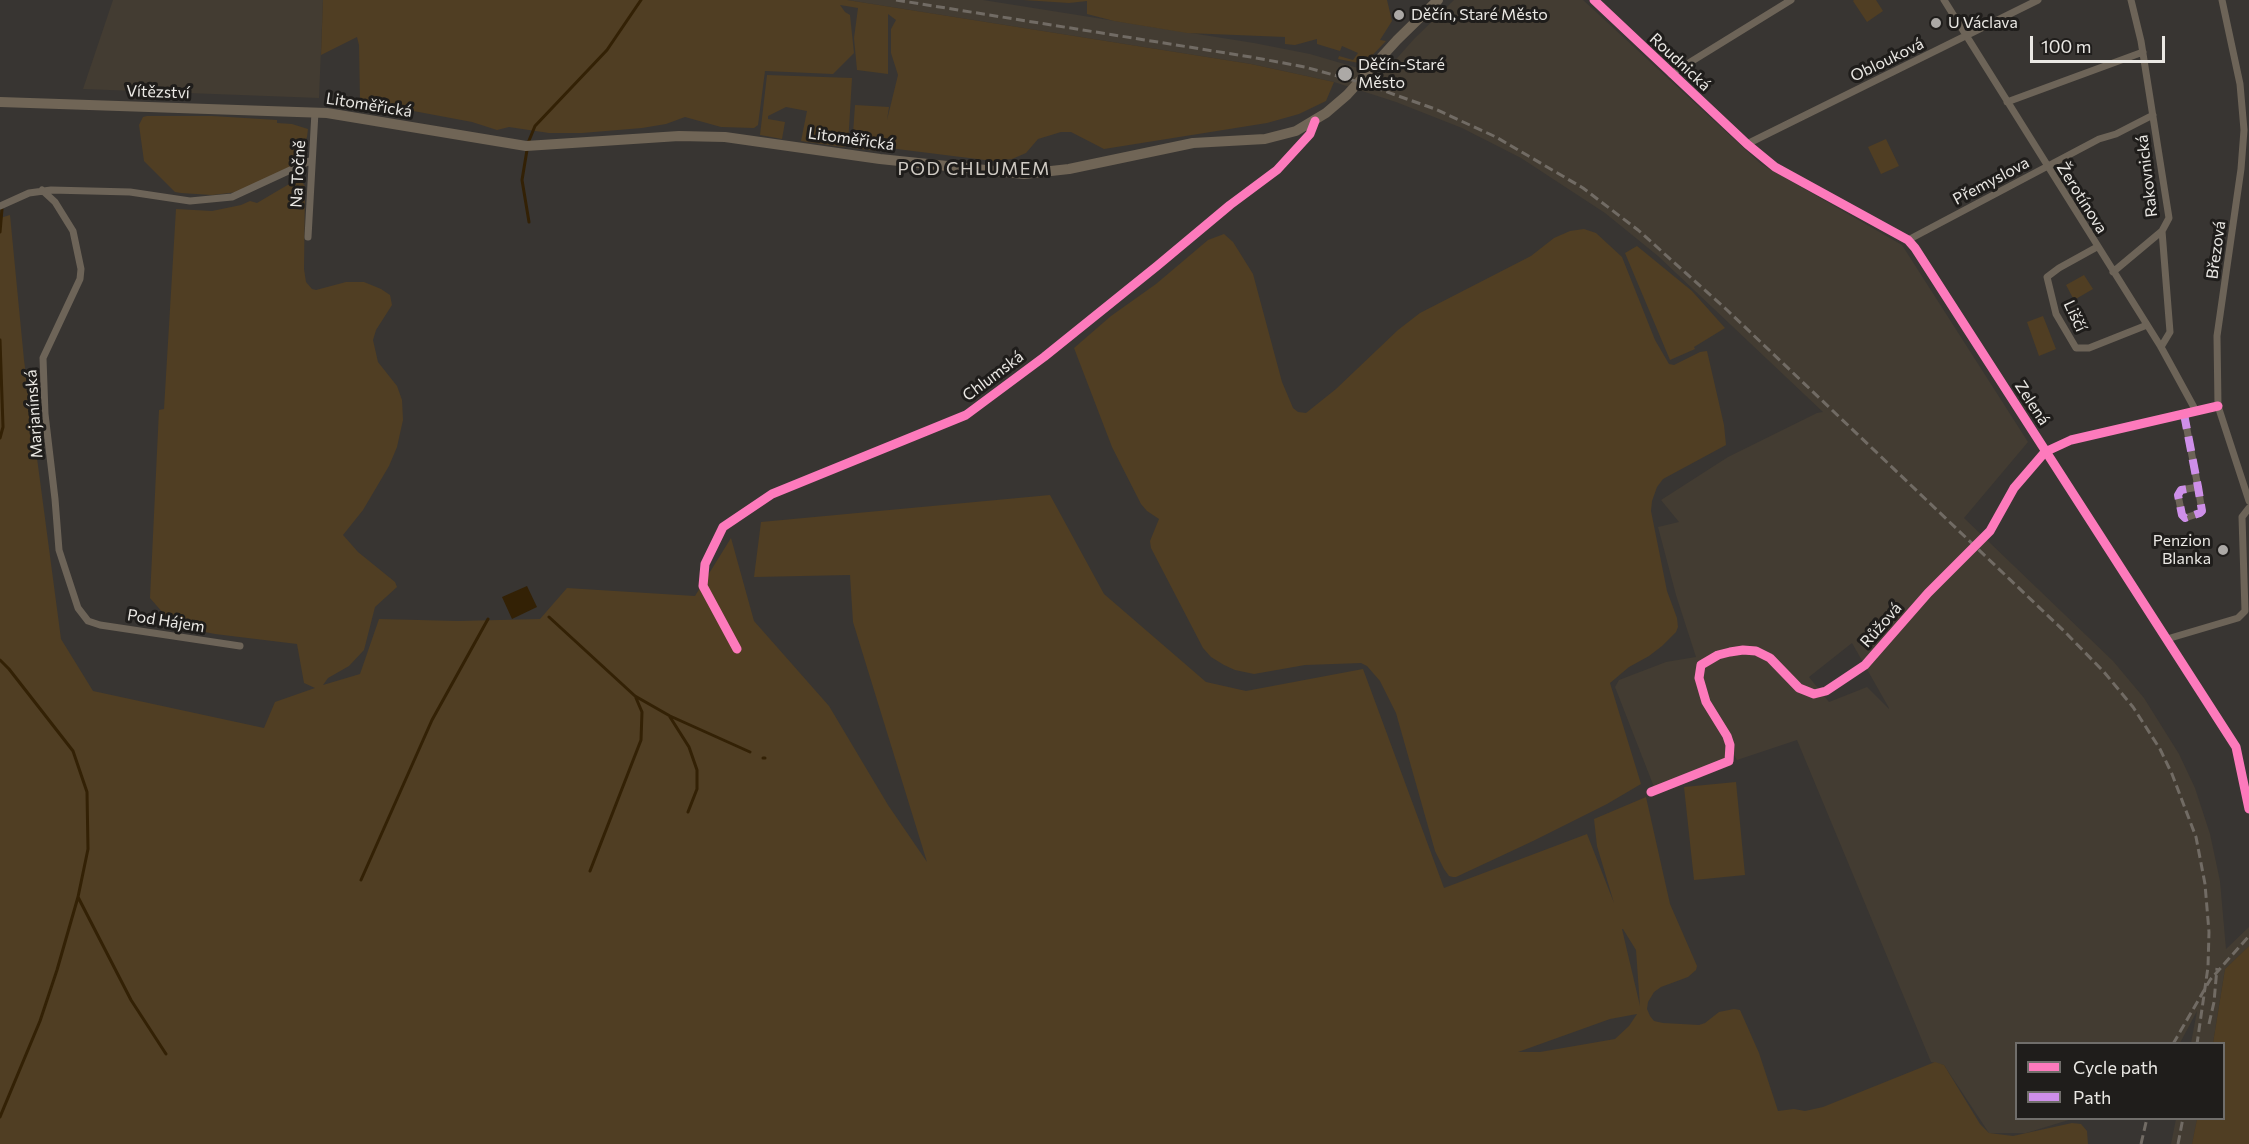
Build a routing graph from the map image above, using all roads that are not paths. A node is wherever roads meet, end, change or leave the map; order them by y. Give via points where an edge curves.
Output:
1 (1438, 0) edge
2 (1791, 0) edge
3 (1944, 0) edge
4 (2038, 0) edge
5 (2131, 0) edge
6 (2222, 0) edge
7 (1598, 1) edge
8 (1967, 37) junction
9 (2143, 52) junction
10 (1671, 74) junction
11 (0, 102) edge
12 (2007, 102) junction
13 (315, 112) junction
14 (2153, 115) junction
15 (1315, 121) junction
16 (1747, 144) junction
17 (312, 160) junction
18 (2047, 166) junction
19 (42, 190) junction
20 (0, 206) edge
21 (2162, 231) junction
22 (308, 237) dead end
23 (1908, 240) junction
24 (2097, 247) junction
25 (2114, 272) junction
26 (2147, 325) junction
27 (2161, 347) junction
28 (2218, 406) junction
29 (2196, 411) junction
30 (2184, 414) junction
31 (2045, 452) junction
32 (2198, 487) junction
33 (2249, 501) edge
34 (2249, 508) edge
35 (88, 621) joint
36 (2168, 639) junction
37 (240, 646) dead end
38 (737, 650) dead end
39 (1652, 792) dead end
40 (2249, 809) edge

1 - 15 main road, Litoměřická via 1349,93
2 - 10 street
3 - 8 street, Žerotínova
4 - 8 street, Oblouková
5 - 9 street, Rakovnická
6 - 28 street, Březová via 2240,84 2244,130 2217,336
7 - 10 street, Roudnická
8 - 12 street, Žerotínova
8 - 16 street, Oblouková
9 - 12 street
9 - 14 street, Rakovnická
10 - 16 street, Roudnická
11 - 13 main road, Vítězství
12 - 18 street, Žerotínova
13 - 15 main road, Litoměřická via 530,146 725,136 880,159 1024,174 1070,169 1193,143 1276,137
13 - 17 street, Na Točně
14 - 18 street, Přemyslova
14 - 21 street, Rakovnická via 2169,218
15 - 38 street, Chlumská via 1310,134 1276,170 966,415 772,494 723,527 705,564 703,586
16 - 23 street, Zelená via 1775,167
17 - 19 street via 232,197 190,201 130,192
17 - 22 street, Na Točně
18 - 23 street, Přemyslova
18 - 24 street, Žerotínova
19 - 20 street
19 - 35 street, Marjanínská via 55,202 73,231 81,268 80,279 43,358 59,550 78,608
21 - 25 street
21 - 27 street, Rakovnická via 2170,332
23 - 31 street, Zelená
24 - 25 street, Žerotínova
24 - 26 street, Liščí via 2047,278 2056,314 2076,348 2089,348
25 - 26 street, Žerotínova
26 - 27 street, Žerotínova
27 - 29 street, Žerotínova
28 - 29 street, Růžová
28 - 33 street, Březová
29 - 30 street, Růžová
30 - 31 street, Růžová via 2071,440
30 - 32 street
31 - 36 street, Zelená
31 - 39 street, Růžová via 2014,488 1990,531 1928,593 1865,665 1826,691 1814,694 1799,688 1770,658 1756,651 1718,655 1701,665 1699,678 1706,702 1727,736 1729,761
32 - 32 street via 2202,510 2185,518 2178,495 2181,490
34 - 36 street via 2242,517 2245,611 2238,618
35 - 37 street, Pod Hájem
36 - 40 street, Zelená via 2236,747

